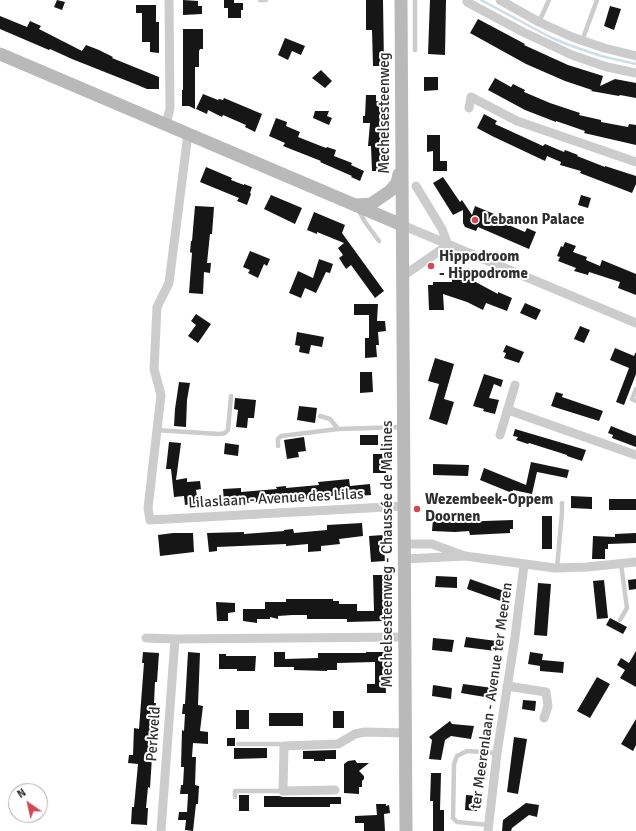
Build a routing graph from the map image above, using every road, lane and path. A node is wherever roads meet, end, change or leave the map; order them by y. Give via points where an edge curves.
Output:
1 (170, 0) edge
2 (260, 0) edge
3 (266, 0) edge
4 (401, 0) edge
5 (415, 0) edge
6 (467, 0) edge
7 (500, 0) edge
8 (549, 0) edge
9 (595, 1) edge
10 (539, 22) junction
11 (582, 41) junction
12 (415, 50) dead end
13 (0, 54) edge
14 (636, 56) edge
15 (636, 73) edge
16 (469, 108) dead end
17 (166, 125) junction
18 (188, 134) junction
19 (636, 162) edge
20 (401, 163) junction
21 (416, 186) dead end
22 (357, 205) junction
23 (402, 225) junction
24 (379, 241) dead end
25 (448, 245) junction
26 (403, 276) junction
27 (636, 323) edge
28 (515, 385) dead end
29 (636, 389) edge
30 (231, 396) dead end
31 (636, 401) edge
32 (508, 410) junction
33 (320, 416) dead end
34 (404, 427) junction
35 (338, 429) junction
36 (156, 430) junction
37 (500, 435) dead end
38 (278, 446) dead end
39 (636, 455) edge
40 (562, 503) dead end
41 (404, 506) junction
42 (404, 544) junction
43 (465, 556) junction
44 (404, 559) junction
45 (636, 562) edge
46 (621, 564) junction
47 (524, 565) junction
48 (557, 568) junction
49 (620, 620) dead end
50 (405, 637) junction
51 (146, 638) dead end
52 (175, 639) junction
53 (507, 686) junction
54 (544, 718) dead end
55 (406, 733) junction
56 (238, 744) dead end
57 (284, 746) junction
58 (498, 753) junction
59 (335, 790) dead end
60 (283, 791) junction
61 (235, 797) dead end
62 (489, 828) edge
63 (161, 831) edge
64 (406, 831) edge

1 - 17 street via 170,108
2 - 3 lane
4 - 20 main road, Mechelsesteenweg
5 - 12 lane
6 - 15 street via 572,55 607,67
7 - 10 street
8 - 10 lane
9 - 11 lane
10 - 11 street
11 - 14 street
13 - 17 main road
16 - 19 street via 471,97 517,121
17 - 18 main road
18 - 22 main road
18 - 36 street via 169,283 157,307 154,369 161,395
20 - 22 main road via 398,179 393,188 371,204
20 - 23 main road, Mechelsesteenweg
21 - 25 street via 442,229
22 - 23 main road
22 - 24 lane via 365,222
23 - 25 street
23 - 26 main road, Mechelsesteenweg - Chaussée de Malines
25 - 26 street
25 - 27 street
26 - 34 main road, Mechelsesteenweg - Chaussée de Malines
28 - 32 street
29 - 31 lane via 632,399
30 - 36 lane via 228,430 225,433
32 - 37 street
32 - 39 street
33 - 35 lane via 330,419
34 - 35 lane
34 - 41 main road, Mechelsesteenweg - Chaussée de Malines
35 - 38 lane via 281,436 278,439
36 - 41 street, Lilaslaan - Avenue des Lilas via 148,508 150,520
40 - 48 lane
41 - 42 main road, Mechelsesteenweg - Chaussée de Malines
42 - 43 street via 432,544
42 - 44 main road, Mechelsesteenweg - Chaussée de Malines
43 - 44 street
43 - 47 street
44 - 50 main road, Mechelsesteenweg - Chaussée de Malines
45 - 46 street
46 - 48 street
46 - 49 lane via 627,608
47 - 48 street
47 - 53 street, ter Meerenlaan - Avenue ter Meeren
50 - 52 street
50 - 55 main road, Mechelsesteenweg - Chaussée de Malines
51 - 52 street
52 - 63 street, Perkveld
53 - 54 street via 546,692 548,706
53 - 58 street, ter Meerenlaan - Avenue ter Meeren
55 - 57 street via 365,732 355,734 338,744
55 - 64 main road, Mechelsesteenweg - Chaussée de Malines
56 - 57 lane
57 - 60 street
58 - 62 street, ter Meerenlaan - Avenue ter Meeren
58 - 62 lane via 466,751 457,756 454,764 453,818 457,822
59 - 60 street
60 - 61 lane via 235,791

